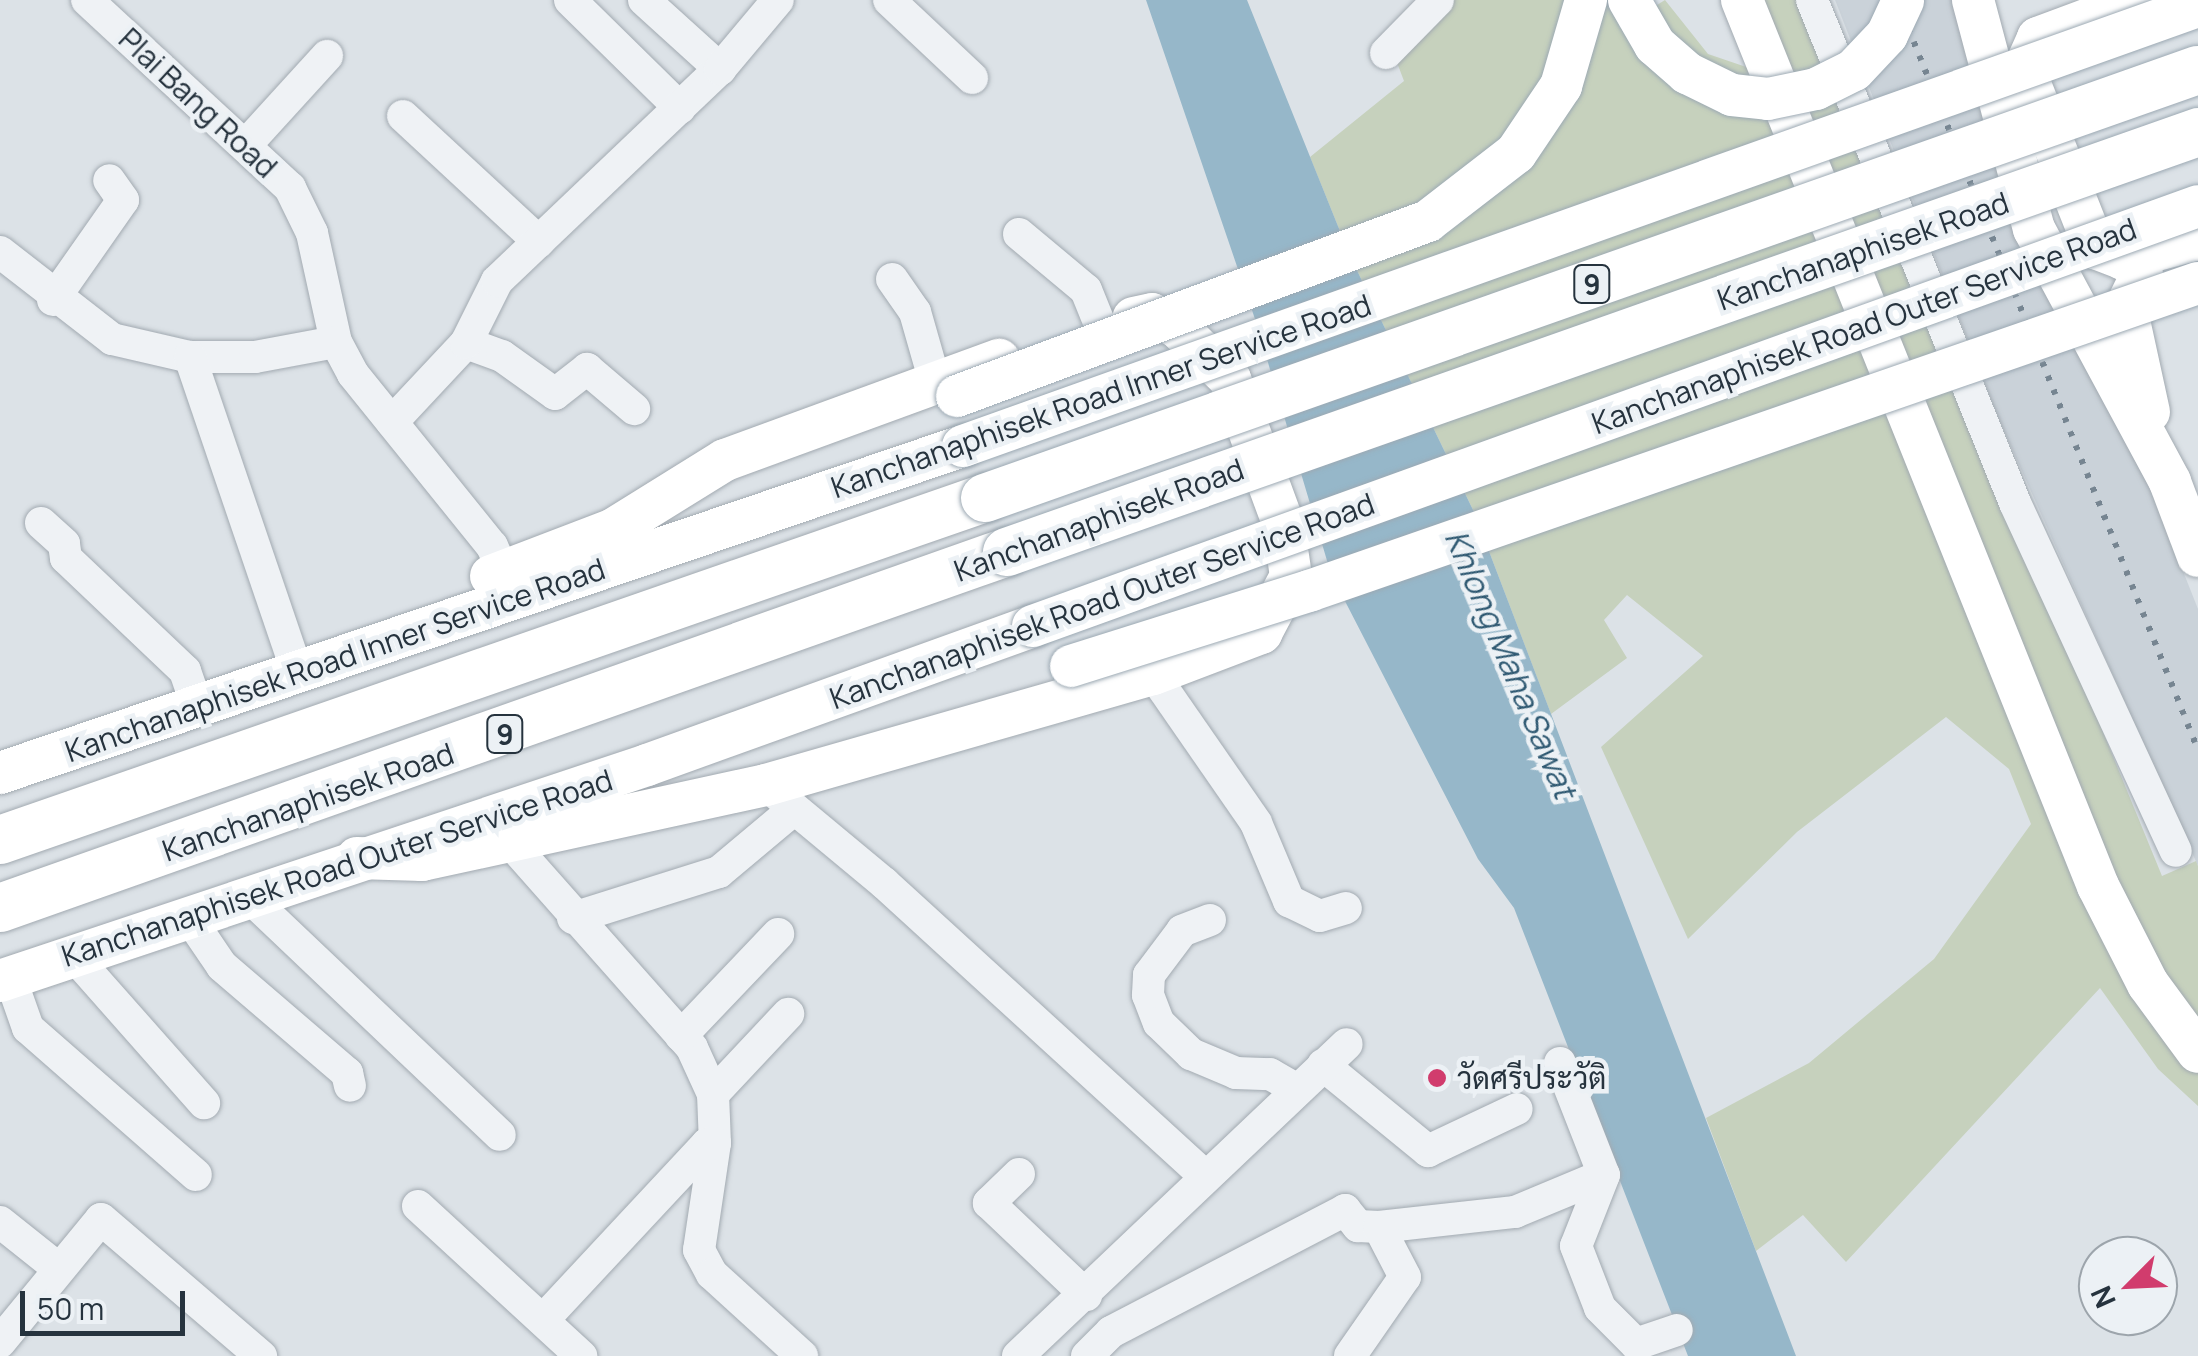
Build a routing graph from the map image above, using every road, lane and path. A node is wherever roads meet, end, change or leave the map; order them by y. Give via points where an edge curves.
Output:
1 (87, 0) edge
2 (570, 0) edge
3 (644, 0) edge
4 (778, 0) edge
5 (889, 0) edge
6 (1438, 0) edge
7 (1586, 0) edge
8 (1629, 0) edge
9 (1742, 0) edge
10 (1812, 0) edge
11 (1903, 0) edge
12 (1973, 0) edge
13 (1982, 0) edge
14 (2140, 0) edge
15 (2198, 6) edge
16 (2038, 38) junction
17 (1386, 53) dead end
18 (327, 56) dead end
19 (720, 69) junction
20 (2198, 70) edge
21 (972, 78) dead end
22 (680, 108) junction
23 (403, 116) dead end
24 (2198, 132) edge
25 (245, 146) junction
26 (109, 180) dead end
27 (2198, 206) edge
28 (1019, 234) dead end
29 (538, 242) junction
30 (0, 252) edge
31 (2193, 256) edge
32 (892, 280) dead end
33 (53, 300) junction
34 (1100, 325) junction
35 (336, 342) junction
36 (466, 343) junction
37 (190, 357) junction
38 (946, 389) junction
39 (634, 409) dead end
40 (392, 422) junction
41 (2170, 482) junction
42 (42, 523) dead end
43 (620, 546) junction
44 (2198, 556) edge
45 (503, 571) junction
46 (300, 671) junction
47 (1153, 674) junction
48 (197, 706) junction
49 (0, 773) edge
50 (780, 798) junction
51 (609, 816) junction
52 (0, 840) edge
53 (510, 841) junction
54 (2176, 851) dead end
55 (358, 858) junction
56 (248, 896) junction
57 (0, 908) edge
58 (1346, 908) dead end
59 (188, 916) junction
60 (573, 918) junction
61 (1210, 920) dead end
62 (778, 934) dead end
63 (73, 956) junction
64 (5, 979) edge
65 (788, 1014) dead end
66 (681, 1036) junction
67 (2198, 1052) edge
68 (1560, 1063) dead end
69 (350, 1086) dead end
70 (1296, 1089) junction
71 (712, 1094) junction
72 (204, 1103) dead end
73 (1516, 1109) dead end
74 (500, 1135) dead end
75 (715, 1143) junction
76 (1020, 1174) dead end
77 (196, 1175) dead end
78 (1604, 1175) junction
79 (1205, 1176) junction
80 (418, 1206) dead end
81 (0, 1222) edge
82 (1379, 1227) junction
83 (60, 1269) junction
84 (1086, 1296) junction
85 (543, 1320) junction
86 (1676, 1330) dead end
87 (0, 1342) edge
88 (1091, 1355) edge
89 (261, 1356) edge
90 (582, 1356) edge
91 (802, 1356) edge
92 (1018, 1356) edge
93 (1350, 1356) edge

1 - 25 street, Plai Bang Road
2 - 22 street
3 - 19 street
4 - 19 street
5 - 21 street
6 - 17 street
7 - 38 main road, bridge via 1561,86 1516,153 1428,221
8 - 11 main road, bridge via 1655,45 1687,74 1732,95 1768,99 1816,89 1854,70 1887,35
9 - 67 main road via 2098,886 2148,984
10 - 54 street via 2015,503
12 - 41 main road via 2034,229
13 - 16 main road via 1993,16
14 - 16 main road
15 - 43 main road, Kanchanaphisek Road Inner Service Road, bridge via 962,446
16 - 31 main road via 2024,69 2095,248 2123,259
18 - 25 street
19 - 22 street
20 - 52 highway, Kanchanaphisek Road / 9, bridge
22 - 29 street
23 - 29 street
24 - 57 highway, Kanchanaphisek Road / 9, bridge
25 - 35 street, Plai Bang Road via 290,188 312,233
26 - 33 street via 123,200
27 - 55 main road, Kanchanaphisek Road Outer Service Road, bridge via 647,765
28 - 34 street via 1086,290
29 - 36 street via 497,281
30 - 33 street
31 - 41 main road via 2138,279 2130,300 2132,358
31 - 51 main road, bridge via 1328,585 835,741 689,778
32 - 38 street via 915,312
33 - 37 street via 112,340
34 - 38 main road
34 - 47 main road via 1152,314 1177,327 1230,379 1286,541 1291,576 1261,632
35 - 37 street via 255,358
35 - 40 street, Plai Bang Road
36 - 39 street via 502,356 555,394 587,369
36 - 40 street
37 - 46 street
38 - 43 main road
40 - 45 street, Plai Bang Road via 492,546
41 - 44 main road
42 - 48 street via 64,544 66,558 185,671
43 - 45 main road via 544,557
43 - 46 main road, Kanchanaphisek Road Inner Service Road
45 - 46 main road via 393,618
46 - 48 main road, Kanchanaphisek Road Inner Service Road
47 - 50 main road
47 - 58 street via 1256,823 1289,901 1320,916
48 - 49 main road, Kanchanaphisek Road Inner Service Road
50 - 51 main road
50 - 60 street via 720,872
50 - 79 street via 884,883
51 - 53 main road
53 - 55 main road via 422,860
53 - 60 street
55 - 56 main road, Kanchanaphisek Road Outer Service Road
56 - 59 main road, Kanchanaphisek Road Outer Service Road
56 - 74 street
59 - 63 main road, Kanchanaphisek Road Outer Service Road
59 - 69 street via 222,966 347,1073
60 - 66 street
61 - 70 street via 1182,931 1148,975 1160,1022 1191,1054 1236,1073 1270,1074
62 - 66 street
63 - 64 main road, Kanchanaphisek Road Outer Service Road
63 - 72 street
64 - 77 street via 28,1028
65 - 71 street
66 - 71 street
68 - 78 street
70 - 73 street via 1335,1055 1428,1151
70 - 79 street
71 - 75 street
75 - 85 street via 707,1144
75 - 91 street via 699,1250 712,1274
76 - 84 street via 989,1203
78 - 82 street via 1515,1212
78 - 86 street via 1576,1246 1600,1308 1636,1344
79 - 84 street
80 - 85 street
81 - 83 street
82 - 88 street via 1358,1226 1346,1210 1111,1332
82 - 93 street via 1405,1277
83 - 87 street
83 - 89 street via 101,1219
84 - 92 street
85 - 90 street

